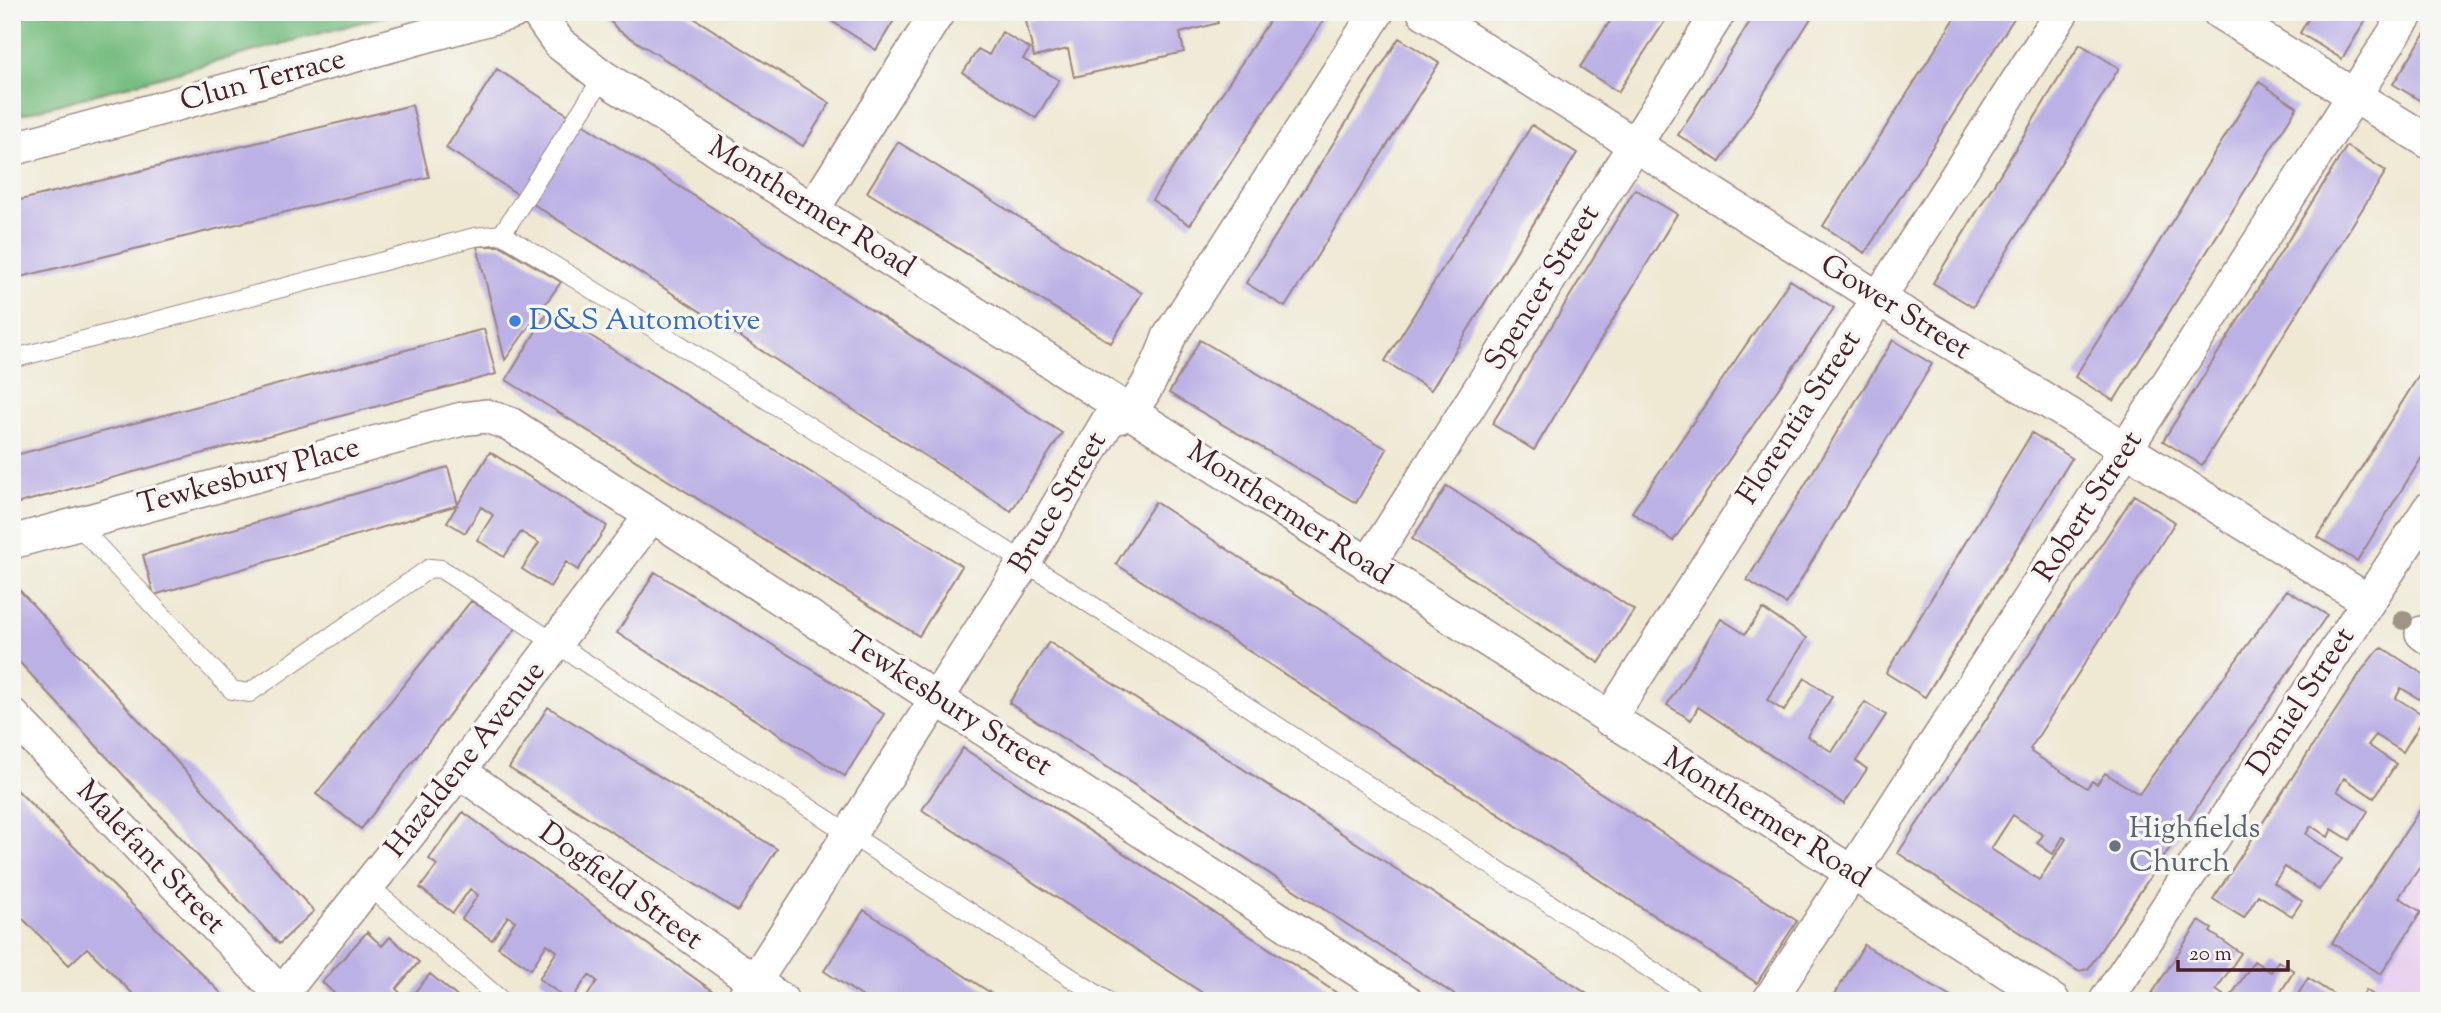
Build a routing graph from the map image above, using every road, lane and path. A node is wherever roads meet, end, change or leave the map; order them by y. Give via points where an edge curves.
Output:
1 (513, 12) edge
2 (537, 12) edge
3 (938, 12) edge
4 (1377, 12) edge
5 (1424, 12) edge
6 (1719, 12) edge
7 (2062, 12) edge
8 (2219, 12) edge
9 (2408, 12) edge
10 (603, 77) junction
11 (2355, 95) junction
12 (2429, 142) edge
13 (1634, 144) junction
14 (12, 149) edge
15 (813, 209) junction
16 (502, 234) junction
17 (1878, 298) junction
18 (12, 359) edge
19 (1128, 412) junction
20 (486, 416) joint
21 (2126, 449) junction
22 (2429, 509) edge
23 (651, 516) junction
24 (77, 524) junction
25 (12, 542) edge
26 (1024, 563) junction
27 (1368, 565) junction
28 (2368, 601) junction
29 (556, 643) junction
30 (936, 698) junction
31 (12, 715) edge
32 (1609, 719) junction
33 (459, 771) junction
34 (851, 834) junction
35 (1852, 873) junction
36 (369, 886) junction
37 (748, 992) edge
38 (282, 999) edge
39 (502, 1001) edge
40 (782, 1001) edge
41 (1107, 1001) edge
42 (1406, 1001) edge
43 (1699, 1001) edge
44 (1769, 1001) edge
45 (2053, 1001) edge
46 (2106, 1001) edge

1 - 14 street, Clun Terrace
2 - 10 street, Monthermer Road via 559,43
3 - 15 street
4 - 19 street, Bruce Street via 1169,337 1162,360
5 - 13 street, Gower Street
6 - 13 street, Spencer Street
7 - 17 street, Florentia Street
8 - 11 street
9 - 11 street, Robert Street
10 - 15 street, Monthermer Road
10 - 16 lane
11 - 12 street
11 - 21 street, Robert Street
13 - 17 street, Gower Street
13 - 27 street, Spencer Street
15 - 19 street, Monthermer Road
16 - 18 lane via 475,237
16 - 26 lane
17 - 21 street, Gower Street
17 - 32 street, Florentia Street
19 - 26 street, Bruce Street via 1108,421
19 - 27 street, Monthermer Road
20 - 23 street, Tewkesbury Street via 509,425
20 - 24 street, Tewkesbury Place
21 - 28 street, Gower Street
21 - 35 street, Robert Street
22 - 28 street, Daniel Street
23 - 29 street, Hazeldene Avenue
23 - 30 street, Tewkesbury Street
24 - 25 street, Tewkesbury Place
24 - 29 lane via 232,691 249,693 430,568 441,569
26 - 30 street, Bruce Street
26 - 43 lane
27 - 32 street, Monthermer Road
28 - 46 street, Daniel Street
29 - 33 street, Hazeldene Avenue
29 - 34 lane
30 - 34 street, Bruce Street
30 - 42 street, Tewkesbury Street
31 - 38 street, Malefant Street
32 - 35 street, Monthermer Road
33 - 36 street, Hazeldene Avenue
33 - 37 street, Dogfield Street
34 - 37 street, Bruce Street
34 - 41 lane
35 - 44 street, Robert Street
35 - 45 street, Monthermer Road
36 - 38 street, Hazeldene Avenue
36 - 39 lane
37 - 40 street, Dogfield Street

